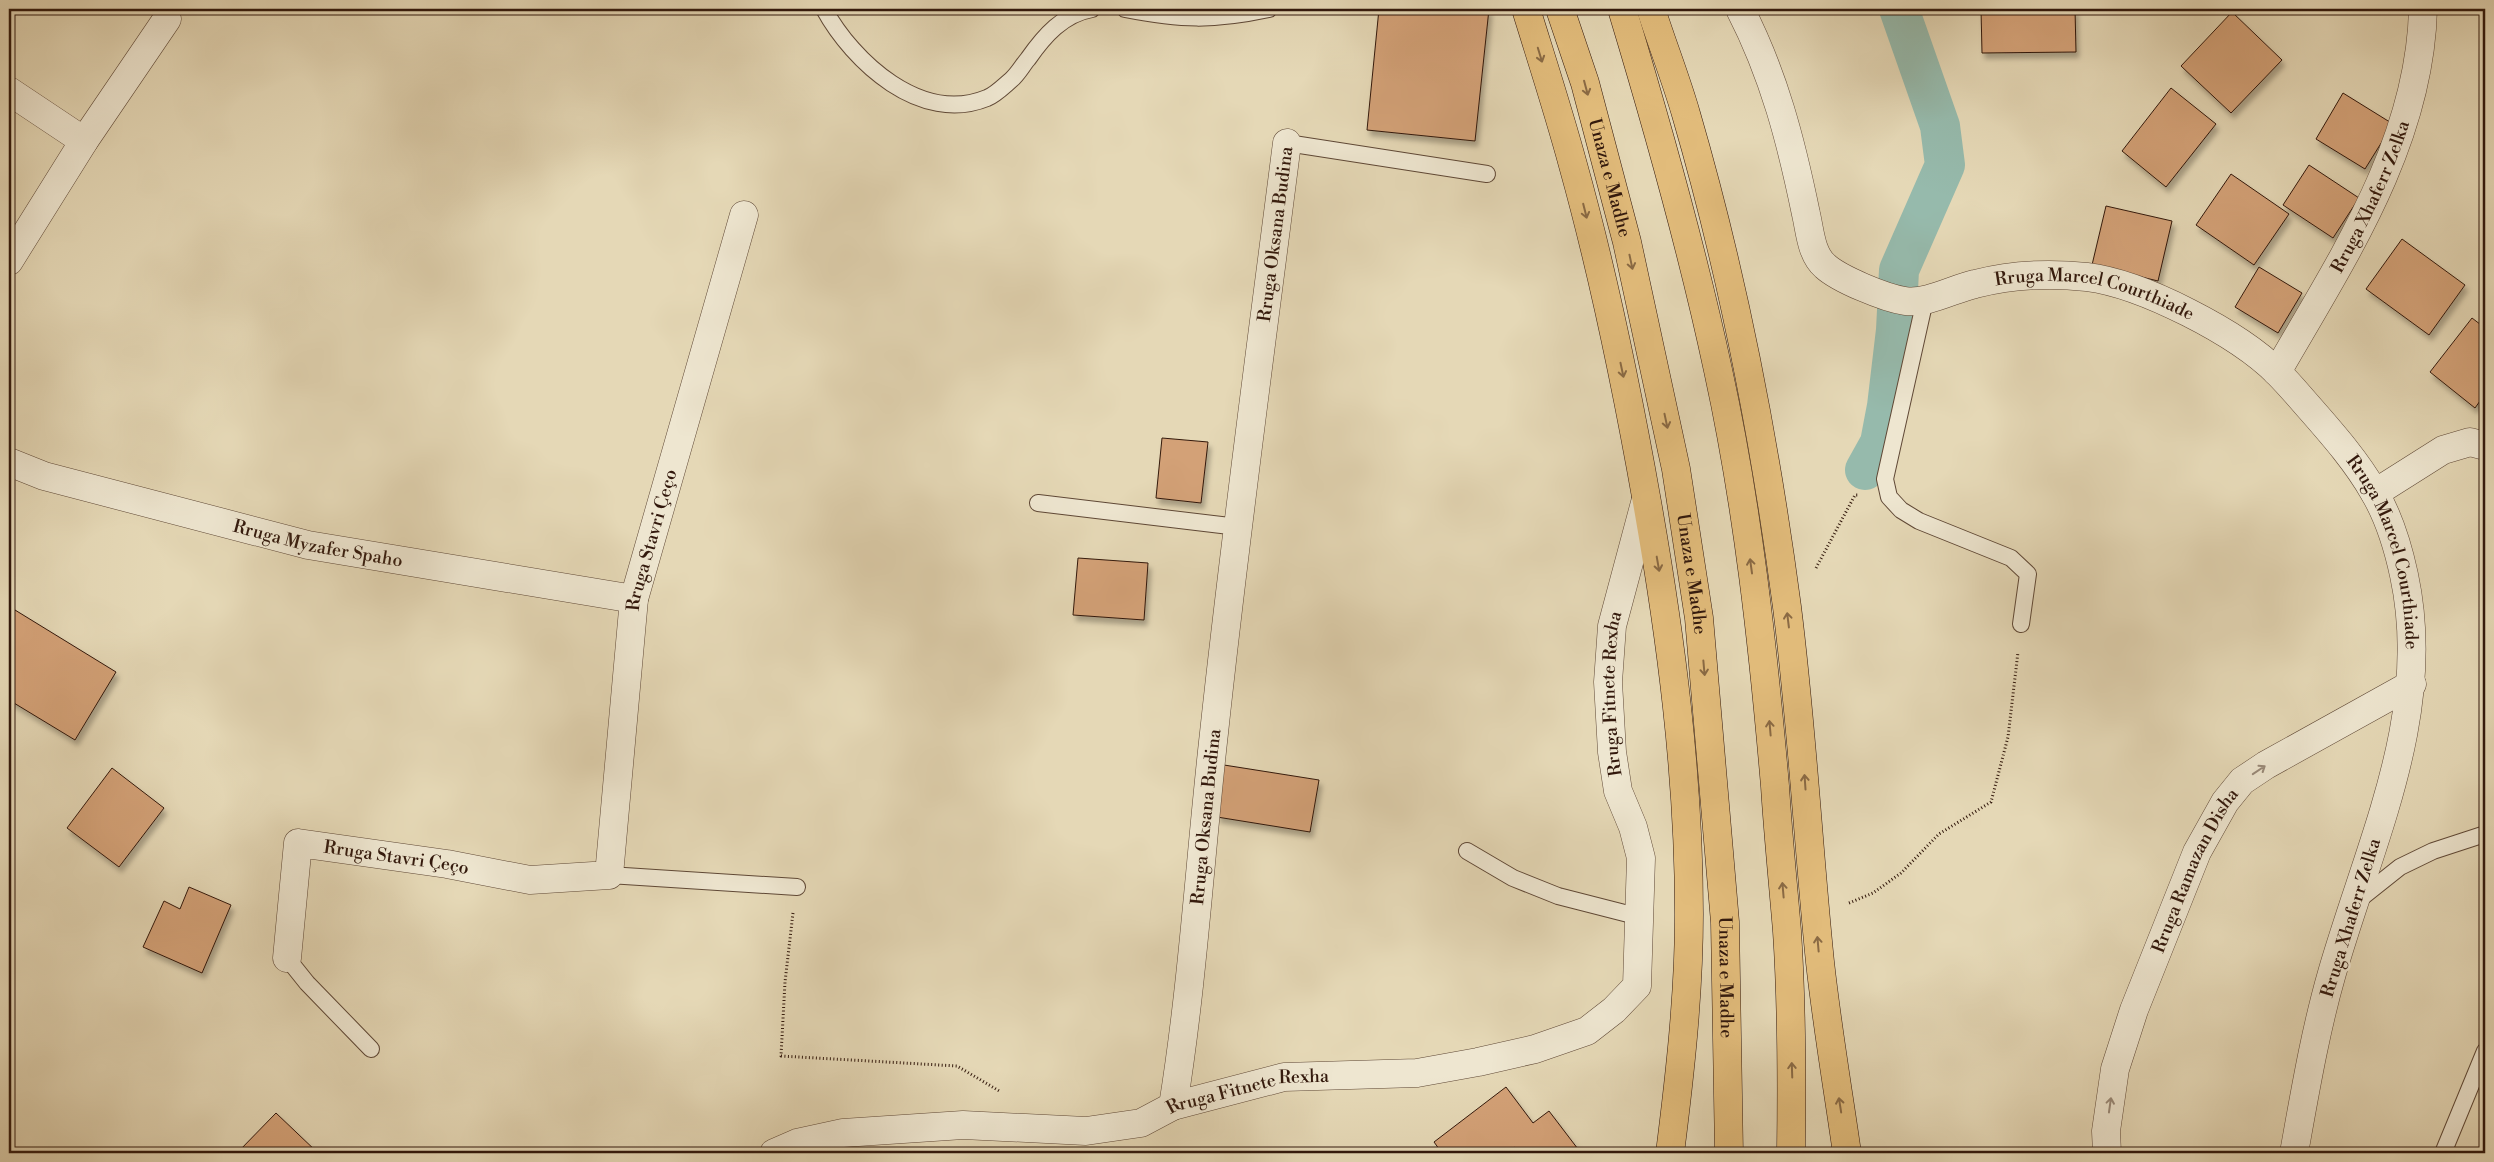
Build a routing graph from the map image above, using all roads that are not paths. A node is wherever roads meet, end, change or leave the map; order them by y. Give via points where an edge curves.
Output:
1 (824, 9) edge
2 (1092, 9) edge
3 (1124, 9) edge
4 (1269, 9) edge
5 (1526, 9) edge
6 (1560, 9) edge
7 (1622, 9) edge
8 (1651, 9) edge
9 (1740, 9) edge
10 (2423, 9) edge
11 (170, 14) edge
12 (9, 91) edge
13 (84, 141) junction
14 (1287, 143) joint
15 (1487, 174) dead end
16 (744, 215) dead end
17 (9, 261) edge
18 (1915, 300) junction
19 (2277, 372) junction
20 (2485, 446) edge
21 (9, 462) edge
22 (2375, 493) junction
23 (1646, 499) junction
24 (1038, 503) dead end
25 (1238, 527) junction
26 (634, 599) junction
27 (2021, 624) road end
28 (2412, 684) junction
29 (2485, 834) edge
30 (1467, 851) dead end
31 (609, 875) junction
32 (797, 887) road end
33 (2354, 903) junction
34 (1640, 917) junction
35 (287, 958) joint
36 (371, 1048) dead end
37 (2485, 1050) edge
38 (1173, 1106) junction
39 (774, 1153) edge
40 (1670, 1153) edge
41 (1729, 1153) edge
42 (1792, 1153) edge
43 (1847, 1153) edge
44 (2107, 1153) edge
45 (2294, 1153) edge
46 (2443, 1153) edge

1 - 2 lane via 836,32 874,73 911,95 954,105 987,98 1013,78 1064,19
3 - 4 lane via 1192,19 1230,17
5 -> 23 highway via 1591,234 1630,406
6 -> 41 highway, Unaza e Madhe via 1585,83 1627,242 1676,469 1700,618 1725,922
42 -> 7 highway via 1787,933 1764,651 1719,372 1660,136
43 -> 8 highway via 1821,974 1800,720 1769,490 1724,263 1686,113
9 - 18 street via 1765,63 1788,128 1812,242 1820,262 1835,275 1870,290
10 - 19 street, Rruga Xhaferr Zelka via 2417,76 2384,176 2353,242
11 - 13 street
12 - 13 street
13 - 17 street
14 - 15 lane, Rruga Oksana Budina
14 - 25 street, Rruga Oksana Budina
16 - 26 street, Rruga Stavri Çeço
18 - 19 street, Rruga Marcel Courthiade via 2010,277 2071,275 2104,279 2134,288 2186,312 2244,346
18 - 27 lane via 1885,479 1890,498 1901,510 1919,521 2011,558 2028,574
19 - 22 street, Rruga Marcel Courthiade via 2346,451
20 - 22 street via 2470,442 2443,450
21 - 26 street, Rruga Myzafer Spaho via 44,476 308,545
22 - 28 street, Rruga Marcel Courthiade via 2400,558 2410,602 2414,635
23 - 34 street, Rruga Fitnete Rexha via 1612,626 1608,682 1618,791 1634,827 1640,858
23 -> 40 highway via 1660,573 1678,724 1688,872 1684,1021
24 - 25 lane
25 - 38 street, Rruga Oksana Budina via 1184,1040
26 - 31 street, Rruga Stavri Çeço
28 - 33 street, Rruga Xhaferr Zelka via 2389,798
44 -> 28 street, Rruga Ramazan Disha via 2106,1131 2115,1069 2134,1010 2197,852 2225,802 2242,781 2266,765
29 - 33 lane via 2432,851 2400,867
30 - 34 lane via 1513,878 1558,896
31 - 32 lane, Rruga Stavri Çeço
31 - 35 street, Rruga Stavri Çeço via 530,880 447,864 298,843
33 - 45 street, Rruga Xhaferr Zelka via 2313,1049
34 - 38 street, Rruga Fitnete Rexha via 1637,986 1587,1032 1535,1049 1418,1073 1284,1077
35 - 36 lane
37 - 46 lane
38 - 39 street, Rruga Fitnete Rexha via 1141,1123 1086,1131 963,1125 843,1133 797,1143

